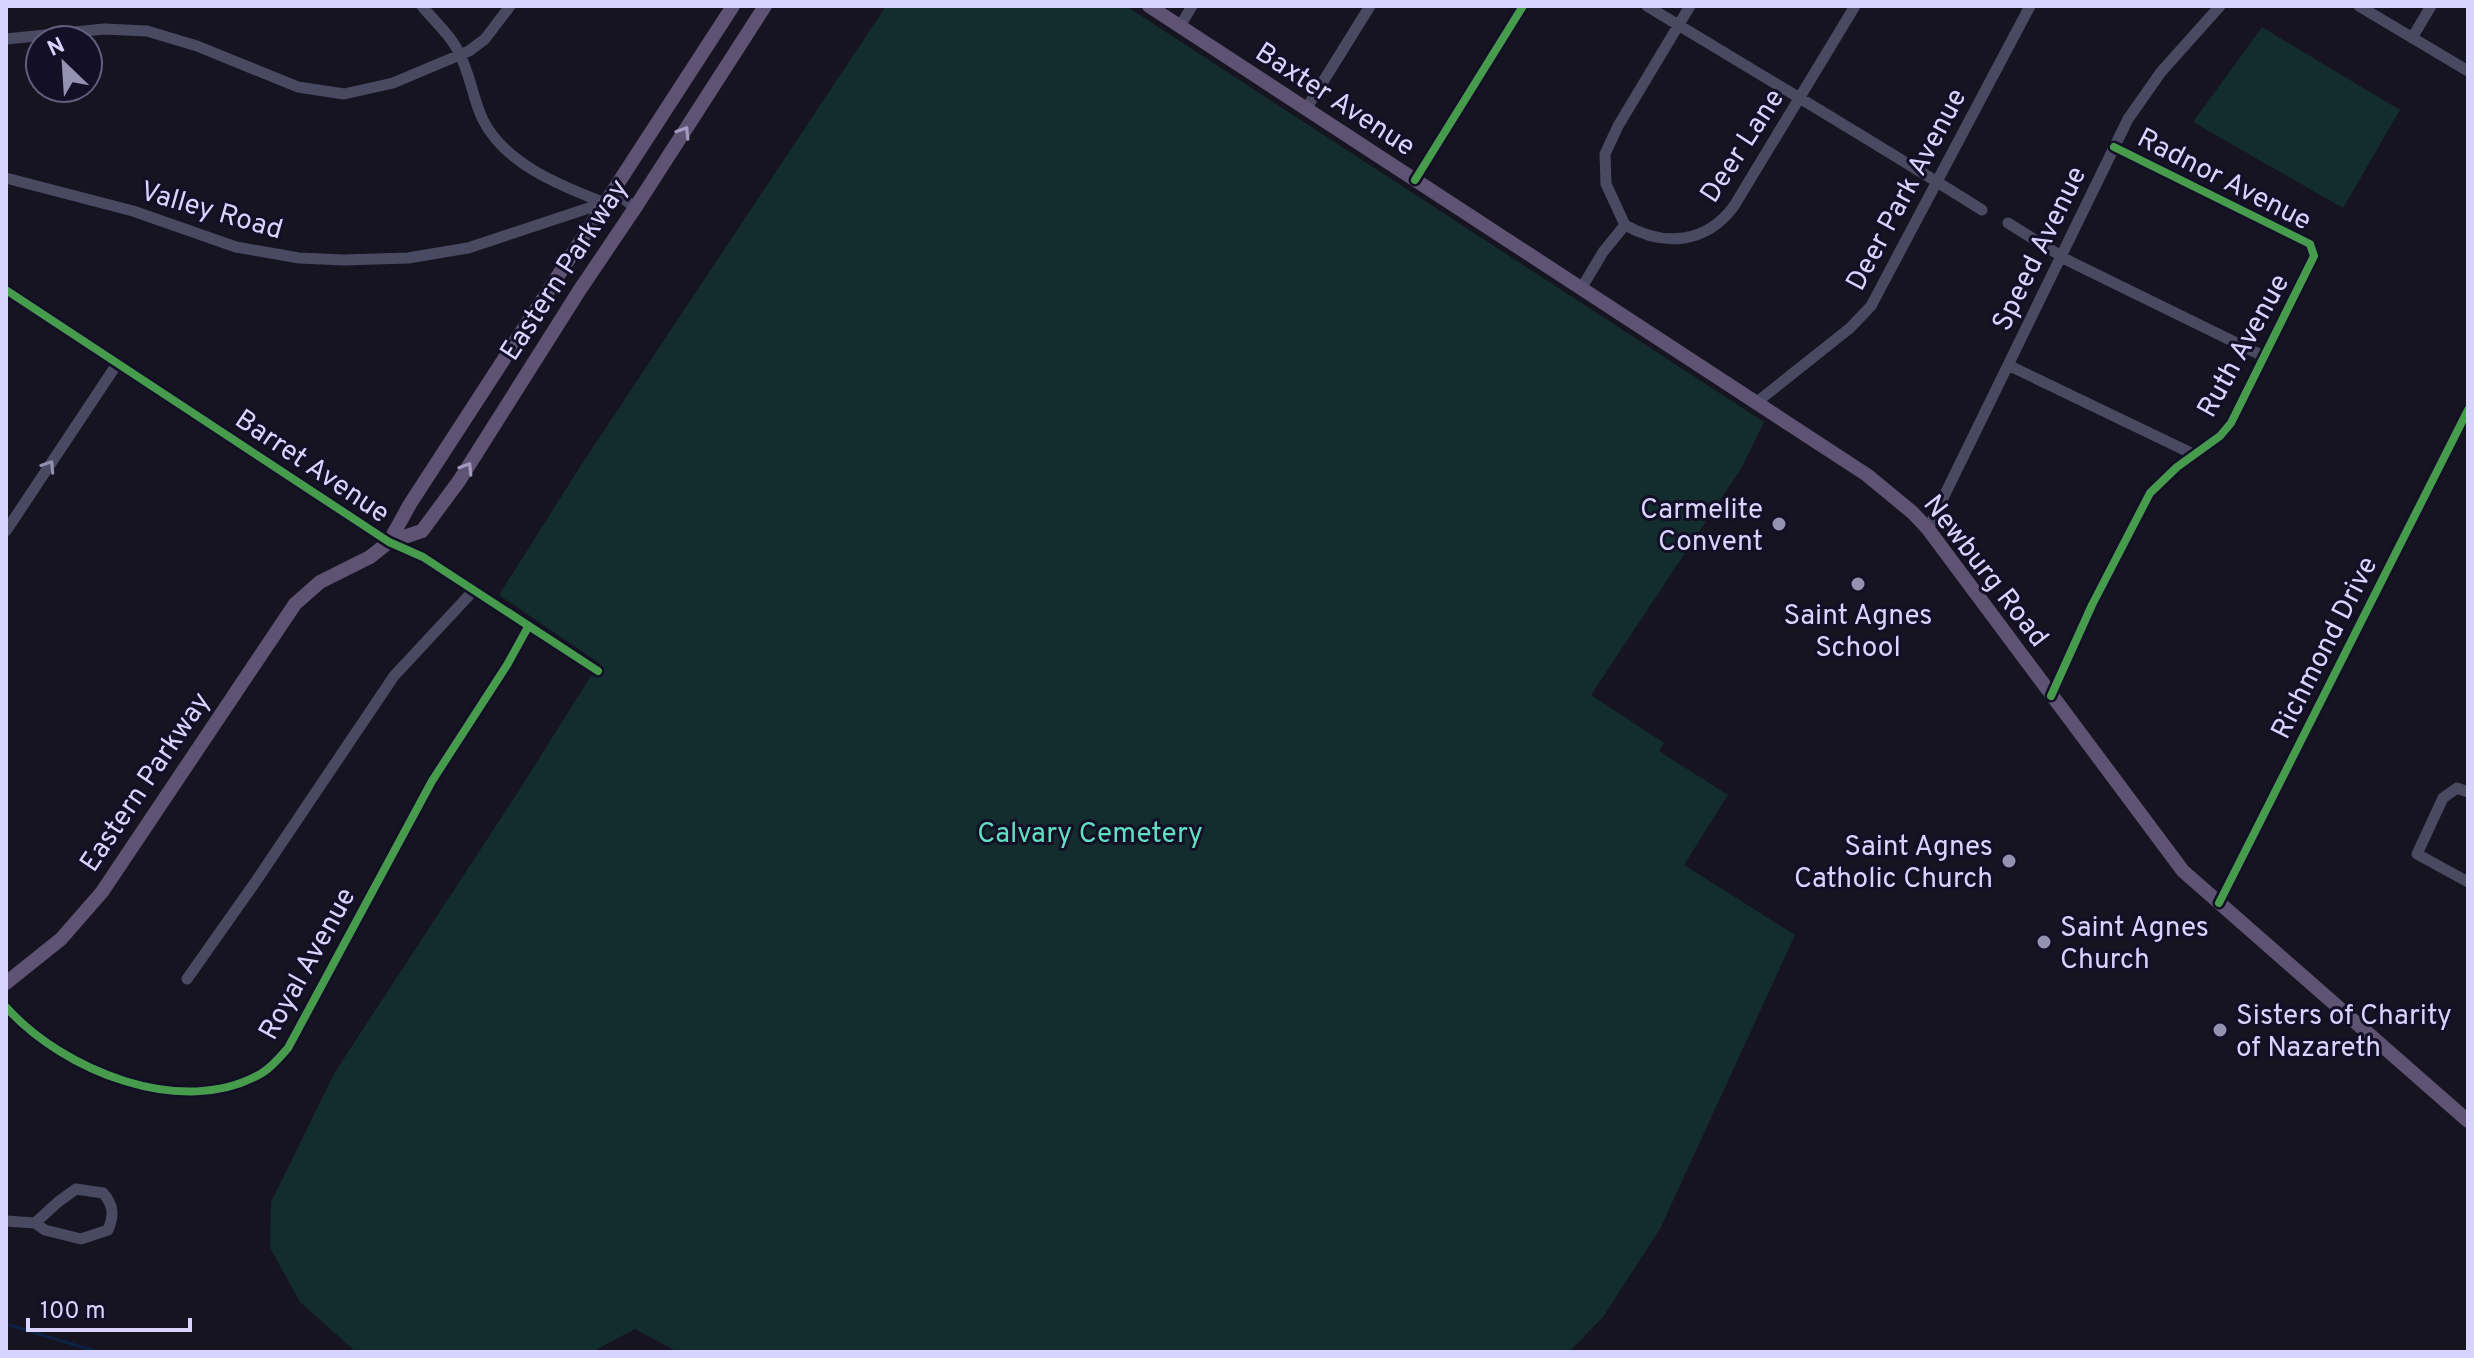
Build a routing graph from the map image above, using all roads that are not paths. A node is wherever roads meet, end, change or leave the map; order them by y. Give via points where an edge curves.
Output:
1 (422, 6) edge
2 (510, 6) edge
3 (733, 6) edge
4 (765, 6) edge
5 (1149, 6) edge
6 (1192, 6) edge
7 (1370, 6) edge
8 (1523, 6) edge
9 (1647, 6) edge
10 (1690, 6) edge
11 (1855, 6) edge
12 (2030, 6) edge
13 (2220, 6) edge
14 (2359, 6) edge
15 (2431, 6) edge
16 (1678, 25) junction
17 (1180, 26) junction
18 (2412, 38) junction
19 (6, 39) edge
20 (460, 55) junction
21 (2468, 71) edge
22 (1799, 99) junction
23 (1306, 109) junction
24 (2114, 147) junction
25 (6, 178) edge
26 (1415, 180) junction
27 (1937, 181) junction
28 (605, 203) junction
29 (635, 208) junction
30 (1982, 210) dead end
31 (2008, 223) dead end
32 (1625, 225) junction
33 (2314, 251) joint
34 (2061, 256) junction
35 (1581, 289) junction
36 (6, 290) edge
37 (2265, 357) junction
38 (117, 364) junction
39 (2008, 365) junction
40 (1757, 402) junction
41 (2468, 410) edge
42 (2193, 454) junction
43 (1928, 529) junction
44 (6, 531) edge
45 (389, 542) junction
46 (474, 590) junction
47 (528, 627) junction
48 (598, 671) dead end
49 (2051, 696) junction
50 (2468, 792) edge
51 (2468, 882) edge
52 (2219, 903) junction
53 (187, 979) dead end
54 (6, 983) edge
55 (6, 1007) edge
56 (2468, 1121) edge
57 (6, 1221) edge
58 (35, 1223) junction

1 - 20 street
2 - 20 street via 485,39
3 - 28 main road, Eastern Parkway
29 -> 4 main road, Eastern Parkway
5 - 17 main road, Baxter Avenue
6 - 17 street
7 - 23 street
8 - 26 street
9 - 16 street
10 - 16 street
11 - 22 street, Deer Lane
12 - 27 street, Deer Park Avenue
13 - 24 street, Speed Avenue via 2143,95
14 - 18 street
15 - 18 street
16 - 22 street
16 - 32 street via 1605,154 1606,184
17 - 23 main road, Baxter Avenue
18 - 21 street
19 - 20 street via 104,29 147,31 298,87 344,94 393,83
20 - 28 street via 474,99 493,134 536,171
22 - 27 street
22 - 32 street, Deer Lane via 1734,206 1713,228 1669,238
23 - 26 main road, Baxter Avenue
24 - 33 street, Radnor Avenue via 2310,244
24 - 34 street, Speed Avenue
25 - 28 street, Valley Road via 133,211 236,247 344,260 408,258 468,248
26 - 35 main road, Newburg Road
27 - 30 street
27 - 40 street, Deer Park Avenue via 1871,306
28 - 29 street, Valley Road via 622,197
28 - 45 main road, Eastern Parkway
45 -> 29 main road, Eastern Parkway via 422,531 439,509
31 - 34 street
32 - 35 street
33 - 37 street, Ruth Avenue
34 - 37 street
34 - 39 street, Speed Avenue
35 - 40 main road, Newburg Road
36 - 38 street, Barret Avenue
37 - 42 street, Ruth Avenue via 2231,423
44 -> 38 street
38 - 45 street, Barret Avenue
39 - 42 street
39 - 43 street, Speed Avenue
40 - 43 main road, Newburg Road via 1879,484
41 - 52 street, Richmond Drive
42 - 49 street, Ruth Avenue via 2150,493
43 - 49 main road, Newburg Road
45 - 46 street, Barret Avenue
45 - 54 main road, Eastern Parkway via 320,582 295,604 102,892 61,939
46 - 47 street, Barret Avenue
46 - 53 street via 394,676
47 - 48 street, Barret Avenue
47 - 55 street, Royal Avenue via 417,806 288,1048 266,1070 246,1081 199,1092 145,1086 72,1059
49 - 52 main road, Newburg Road via 2167,853
50 - 51 street via 2457,788 2443,798 2417,854
52 - 56 main road, Newburg Road
57 - 58 street
58 - 58 street via 76,1189 103,1193 110,1201 113,1218 108,1230 95,1236 81,1239

